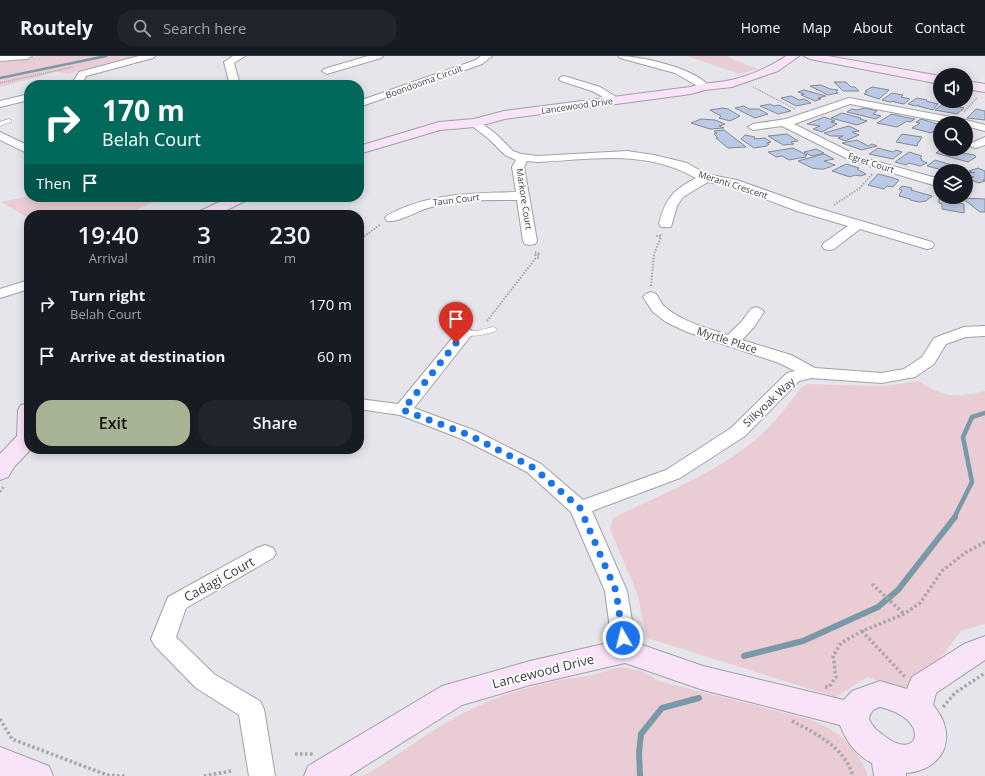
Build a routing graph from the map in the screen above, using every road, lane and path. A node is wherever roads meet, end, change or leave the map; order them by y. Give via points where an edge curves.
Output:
1 (27, 56) edge
2 (150, 56) edge
3 (240, 56) edge
4 (378, 56) edge
5 (487, 56) edge
6 (623, 56) edge
7 (792, 56) edge
8 (809, 56) edge
9 (1, 58) edge
10 (75, 66) dead end
11 (327, 71) dead end
12 (564, 79) dead end
13 (933, 79) edge
14 (78, 80) edge
15 (234, 80) edge
16 (738, 81) junction
17 (0, 83) edge
18 (704, 86) junction
19 (973, 86) edge
20 (984, 88) edge
21 (24, 97) edge
22 (616, 100) junction
23 (364, 102) edge
24 (0, 104) edge
25 (808, 115) junction
26 (933, 116) edge
27 (966, 116) edge
28 (9, 121) dead end
29 (475, 123) junction
30 (784, 123) junction
31 (0, 124) edge
32 (973, 125) edge
33 (753, 127) dead end
34 (985, 128) edge
35 (0, 135) edge
36 (24, 147) edge
37 (364, 148) edge
38 (524, 158) junction
39 (880, 166) junction
40 (706, 178) junction
41 (933, 181) edge
42 (523, 196) junction
43 (231, 202) edge
44 (215, 210) edge
45 (824, 215) junction
46 (392, 218) joint
47 (666, 224) joint
48 (857, 224) junction
49 (364, 237) edge
50 (530, 241) joint
51 (927, 245) dead end
52 (829, 246) dead end
53 (24, 286) edge
54 (0, 294) edge
55 (651, 297) joint
56 (756, 312) dead end
57 (462, 328) joint
58 (493, 329) joint
59 (985, 331) edge
60 (730, 341) junction
61 (811, 373) junction
62 (364, 405) edge
63 (403, 410) junction
64 (24, 442) edge
65 (0, 472) edge
66 (580, 508) junction
67 (985, 542) edge
68 (265, 553) dead end
69 (872, 584) dead end
70 (904, 614) junction
71 (862, 631) junction
72 (985, 648) edge
73 (625, 651) junction
74 (906, 678) dead end
75 (822, 687) dead end
76 (789, 700) junction
77 (917, 709) junction
78 (853, 715) junction
79 (0, 719) edge
80 (0, 761) edge
81 (889, 766) edge
82 (231, 771) dead end
83 (37, 776) edge
84 (127, 776) edge
85 (204, 776) edge
86 (262, 776) edge
87 (320, 776) edge
88 (852, 776) edge

1 - 9 street
2 - 14 street via 82,74
3 - 15 street via 229,62
4 - 11 street
5 - 23 street, Boondooma Circuit via 479,62
6 - 18 street via 678,71
7 - 8 street
7 - 16 street, Lancewood Drive via 780,67
8 - 13 street
10 - 17 path
12 - 22 street via 600,90
16 - 18 street, Lancewood Drive
16 - 25 path
18 - 22 street, Lancewood Drive
19 - 20 street
20 - 27 path
21 - 24 street
22 - 29 street, Lancewood Drive via 504,115
25 - 26 street via 847,101 855,101
25 - 30 street
28 - 31 lane
29 - 37 street, Lancewood Drive via 439,126
29 - 38 street, Meranti Crescent via 509,152
30 - 33 street
30 - 39 street, Egret Court via 846,155
32 - 34 street
35 - 36 street
38 - 40 street, Meranti Crescent via 636,155 683,166
38 - 42 street, Markore Court via 518,167
39 - 41 street, Egret Court
39 - 45 path via 860,188
40 - 45 street, Meranti Crescent via 733,183
40 - 47 street via 674,197
42 - 46 street, Taun Court via 444,199 413,208
42 - 50 street, Markore Court
43 - 44 street
45 - 48 street, Meranti Crescent
46 - 49 path
47 - 55 path via 661,236 657,236 661,237 654,260
48 - 51 street, Meranti Crescent
48 - 52 street
50 - 58 path via 534,251 540,254 534,255 539,256 487,321
53 - 54 street
55 - 60 street, Myrtle Place via 658,309 672,319
56 - 60 street via 748,324
57 - 58 lane via 474,334
57 - 63 street
59 - 61 street, Silkyoak Way via 964,332 940,341 928,360 909,374 882,378
60 - 61 street, Myrtle Place via 785,359
61 - 66 street, Silkyoak Way via 793,377 738,432 673,474
62 - 63 street
63 - 66 street via 469,435 534,468
64 - 65 street
66 - 73 street via 616,591
67 - 70 path via 964,553 942,571 920,603
68 - 86 street, Cadagi Court via 176,603 163,640 205,681 252,709
69 - 70 path
70 - 71 path
71 - 74 path
71 - 75 path via 840,643 833,656 836,677 829,687
72 - 77 street via 974,652 923,686
73 - 76 street via 703,678
73 - 87 street, Lancewood Drive via 530,673 453,695
76 - 78 street
76 - 88 path via 787,719 818,735 838,750 848,762
77 - 78 street via 896,697 880,694 868,696 856,705
77 - 81 street via 931,730 930,746 919,756
78 - 81 street via 855,726 862,737
79 - 84 path via 12,739 107,775
80 - 83 street
82 - 85 path

